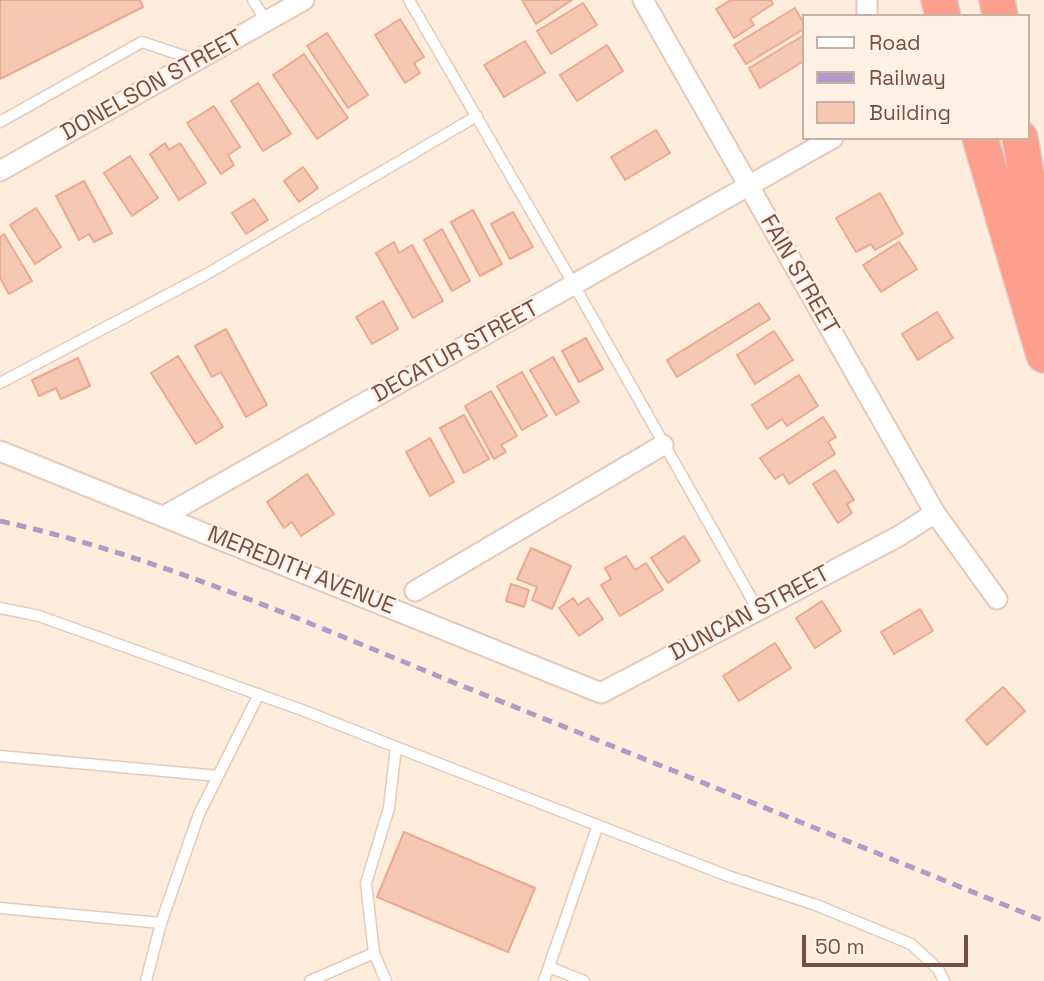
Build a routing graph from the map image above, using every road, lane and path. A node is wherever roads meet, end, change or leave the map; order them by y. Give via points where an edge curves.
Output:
1 (253, 0) edge
2 (304, 0) edge
3 (409, 0) edge
4 (643, 0) edge
5 (266, 22) junction
6 (196, 61) junction
7 (477, 116) junction
8 (0, 122) edge
9 (830, 140) edge
10 (981, 140) edge
11 (1020, 140) edge
12 (0, 171) edge
13 (749, 187) junction
14 (1044, 276) edge
15 (574, 285) junction
16 (1044, 355) edge
17 (0, 383) edge
18 (663, 444) junction
19 (0, 451) edge
20 (935, 513) junction
21 (164, 516) junction
22 (415, 591) dead end
23 (997, 598) dead end
24 (0, 608) edge
25 (758, 610) junction
26 (601, 693) joint
27 (258, 694) junction
28 (396, 747) junction
29 (0, 756) edge
30 (218, 776) junction
31 (598, 825) junction
32 (0, 908) edge
33 (161, 923) junction
34 (374, 953) junction
35 (549, 967) junction
36 (145, 981) edge
37 (310, 981) edge
38 (386, 981) edge
39 (544, 981) edge
40 (584, 981) edge
41 (944, 981) edge

1 - 5 lane
2 - 5 street, DONELSON STREET
3 - 7 lane
4 - 13 street, FAIN STREET
5 - 6 street, DONELSON STREET
6 - 8 lane via 142,42
6 - 12 street, DONELSON STREET
7 - 15 lane
7 - 17 lane via 205,275
9 - 13 street, DECATUR STREET
10 - 16 highway
11 - 14 highway
13 - 15 street, DECATUR STREET
13 - 20 street, FAIN STREET
15 - 18 lane
15 - 21 street, DECATUR STREET
18 - 22 street
18 - 25 lane
19 - 21 street, MEREDITH AVENUE
20 - 23 street, FAIN STREET
20 - 25 street, DUNCAN STREET
21 - 26 street, MEREDITH AVENUE
24 - 27 lane via 39,616
25 - 26 street, DUNCAN STREET
27 - 28 lane
27 - 30 lane
28 - 31 lane
28 - 34 lane via 389,808 366,883
29 - 30 lane
30 - 33 lane via 199,814
31 - 35 lane
31 - 41 lane via 911,944 938,969
32 - 33 lane
33 - 36 lane
34 - 37 lane
34 - 38 lane
35 - 39 lane
35 - 40 lane

